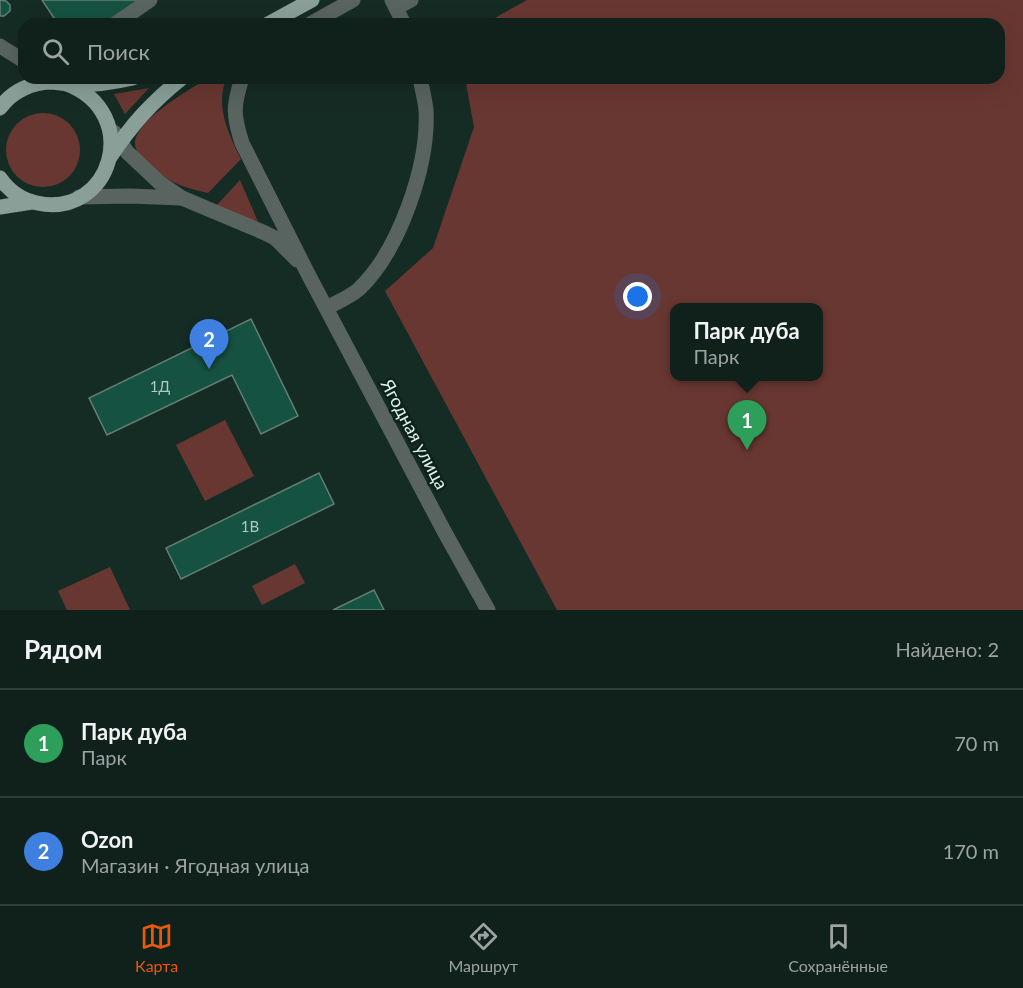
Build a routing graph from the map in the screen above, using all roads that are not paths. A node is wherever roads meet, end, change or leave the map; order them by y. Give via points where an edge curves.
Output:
1 (150, 0) edge
2 (312, 0) edge
3 (353, 0) edge
4 (411, 0) edge
5 (394, 4) edge
6 (124, 18) edge
7 (279, 18) edge
8 (321, 18) edge
9 (401, 18) edge
10 (0, 46) edge
11 (18, 57) edge
12 (33, 84) edge
13 (64, 84) edge
14 (175, 84) edge
15 (240, 84) edge
16 (421, 84) edge
17 (0, 108) edge
18 (108, 124) junction
19 (121, 141) junction
20 (110, 157) junction
21 (0, 178) edge
22 (79, 197) junction
23 (182, 198) junction
24 (32, 202) junction
25 (0, 207) edge
26 (310, 276) junction
27 (327, 308) junction
28 (488, 610) edge

1 - 6 street
2 - 7 main road
3 - 8 street
4 - 5 street
5 - 9 street
10 - 11 street
12 - 17 main road via 12,95
13 - 18 main road via 93,99
14 - 19 main road via 150,105
15 - 26 street via 235,121 242,143
16 - 27 street via 426,109 421,161 395,238 377,269 357,290
18 - 19 street
18 - 20 main road
19 - 20 main road
19 - 23 street via 149,173
20 - 22 main road via 99,180
21 - 24 main road via 11,191
22 - 23 street
22 - 24 main road via 56,205
23 - 26 street via 275,238
24 - 25 main road
26 - 27 street, Ягодная улица
27 - 28 street, Ягодная улица

